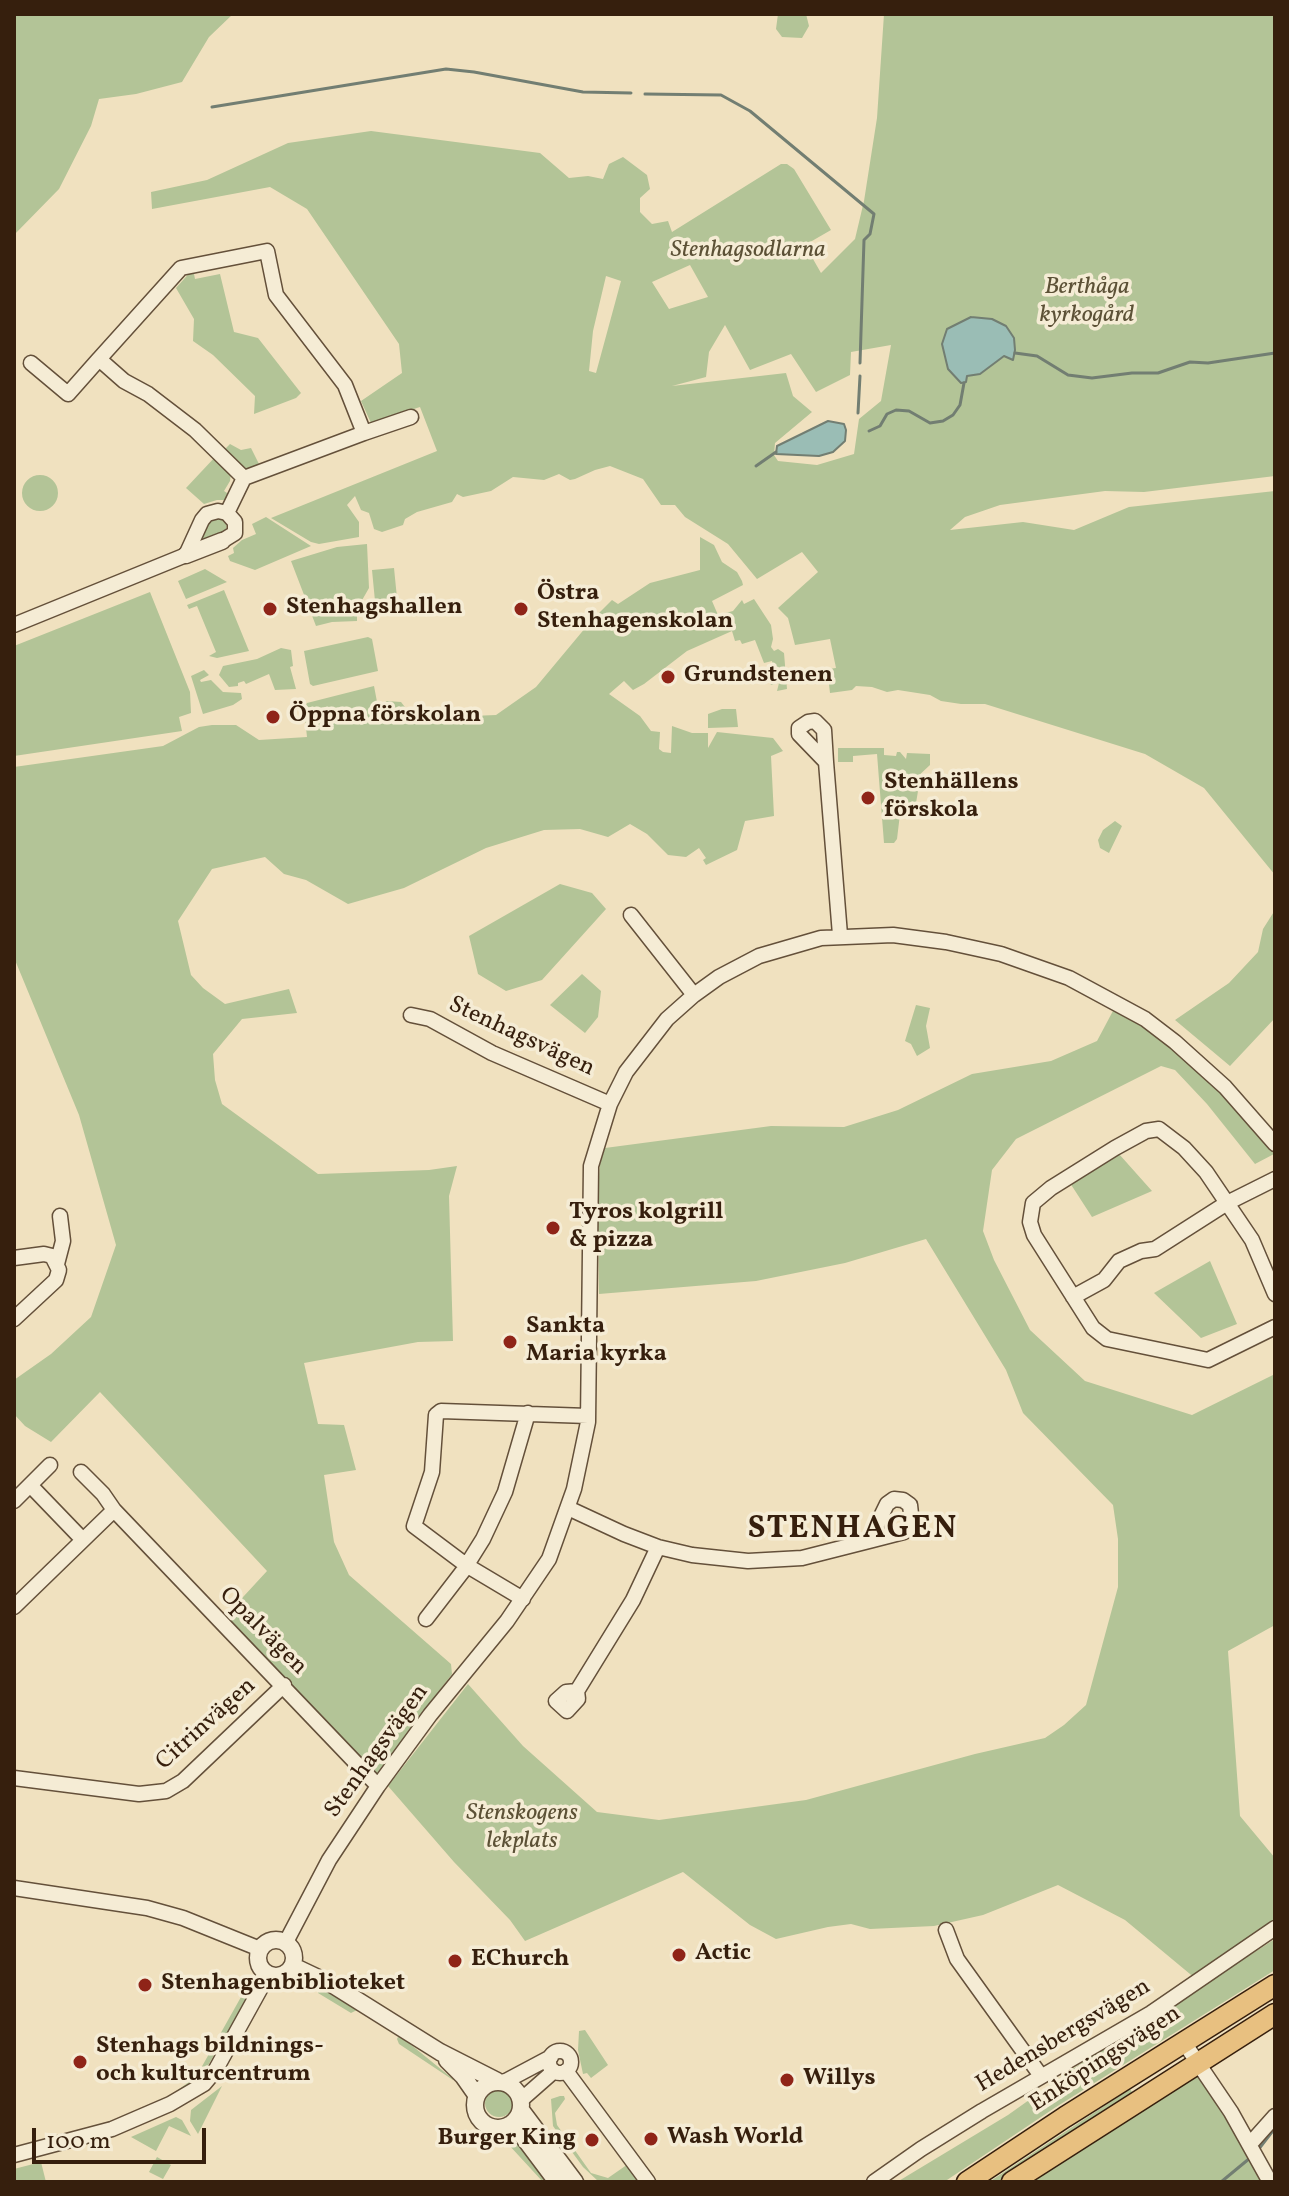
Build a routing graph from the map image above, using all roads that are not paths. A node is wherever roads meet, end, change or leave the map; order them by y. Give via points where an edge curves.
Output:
1 (99, 359) junction
2 (31, 363) dead end
3 (411, 417) dead end
4 (364, 433) junction
5 (244, 478) junction
6 (227, 513) junction
7 (222, 541) joint
8 (186, 555) junction
9 (14, 625) edge
10 (826, 762) dead end
11 (631, 915) dead end
12 (840, 935) junction
13 (694, 995) junction
14 (411, 1015) dead end
15 (610, 1104) junction
16 (1275, 1144) edge
17 (1275, 1179) edge
18 (1227, 1203) junction
19 (60, 1216) dead end
20 (14, 1258) edge
21 (57, 1264) junction
22 (1275, 1294) edge
23 (1073, 1297) junction
24 (14, 1319) edge
25 (1275, 1327) edge
26 (528, 1413) junction
27 (588, 1416) junction
28 (50, 1465) dead end
29 (81, 1472) dead end
30 (30, 1485) junction
31 (14, 1501) edge
32 (568, 1508) junction
33 (114, 1510) junction
34 (83, 1540) junction
35 (869, 1541) dead end
36 (658, 1547) junction
37 (467, 1565) junction
38 (523, 1599) junction
39 (14, 1607) edge
40 (426, 1619) dead end
41 (284, 1685) junction
42 (577, 1691) dead end
43 (14, 1778) edge
44 (378, 1786) junction
45 (14, 1888) edge
46 (1275, 1928) edge
47 (946, 1930) dead end
48 (286, 1942) junction
49 (260, 1949) junction
50 (293, 1966) junction
51 (268, 1975) junction
52 (1275, 1985) edge
53 (1275, 2014) edge
54 (1183, 2041) junction
55 (440, 2052) junction
56 (1196, 2063) junction
57 (557, 2066) junction
58 (1041, 2076) junction
59 (501, 2082) junction
60 (477, 2096) junction
61 (521, 2105) junction
62 (1275, 2116) edge
63 (509, 2125) junction
64 (1250, 2144) junction
65 (14, 2155) edge
66 (557, 2182) edge
67 (575, 2182) edge
68 (648, 2182) edge
69 (874, 2182) edge
70 (967, 2182) edge
71 (1012, 2182) edge
72 (1270, 2182) edge

1 - 2 street via 68,394
1 - 4 street via 181,268 273,250 276,295 345,385
1 - 5 street via 195,430
3 - 4 street
4 - 5 street
5 - 6 street
6 - 7 street via 236,528
6 - 8 street via 207,514
7 - 8 street
8 - 9 street
10 - 12 street
11 - 13 street
12 - 13 street, Stenhagsvägen via 759,956
12 - 16 street, Stenhagsvägen via 893,935 968,946 1069,978 1145,1019 1175,1042 1225,1087
13 - 15 street, Stenhagsvägen via 644,1046
14 - 15 street, Stenhagsvägen via 430,1019 492,1053
15 - 27 street, Stenhagsvägen via 589,1191
17 - 18 street
18 - 22 street via 1252,1240
18 - 23 street via 1155,1249 1119,1261 1104,1280
18 - 23 street via 1184,1148 1159,1129 1115,1148 1051,1188 1033,1203 1030,1213 1034,1235
19 - 21 street via 63,1241
20 - 21 street via 44,1254
21 - 24 street via 56,1280
23 - 25 street via 1107,1339 1208,1360
26 - 27 street
26 - 37 street via 505,1492
26 - 37 street via 436,1415 432,1472 414,1526
27 - 32 street, Stenhagsvägen
28 - 30 street
29 - 33 street, Opalvägen
30 - 31 street
30 - 34 street
32 - 36 street
32 - 38 street, Stenhagsvägen via 549,1559
33 - 34 street
33 - 41 street, Opalvägen
34 - 39 street
35 - 36 street via 802,1558 761,1560 720,1559
36 - 42 street via 633,1600
37 - 38 street
37 - 40 street
38 - 44 street, Stenhagsvägen
41 - 43 street, Citrinvägen via 166,1791 139,1794
41 - 44 street, Opalvägen
44 - 48 street, Stenhagsvägen via 329,1860
45 - 49 street via 147,1908
46 - 58 street, Hedensbergsvägen via 1151,2013
47 - 58 street via 957,1959
48 - 49 street via 269,1941
48 - 50 street via 295,1956
49 - 51 street via 258,1961
50 - 51 street via 282,1976
50 - 55 street
51 - 65 street via 204,2084 112,2129
52 - 54 main road, Enköpingsvägen
53 - 56 main road
54 - 56 street
54 - 70 main road, Enköpingsvägen
55 - 59 street
55 - 60 street
56 - 64 street
56 - 71 main road
57 - 59 street
57 - 61 street
57 - 68 street
58 - 69 street, Hedensbergsvägen
59 - 60 street via 482,2088
59 - 61 street via 516,2090
60 - 63 street via 476,2111 486,2124
61 - 63 street
61 - 67 street
62 - 64 street
63 - 66 street
64 - 72 street

